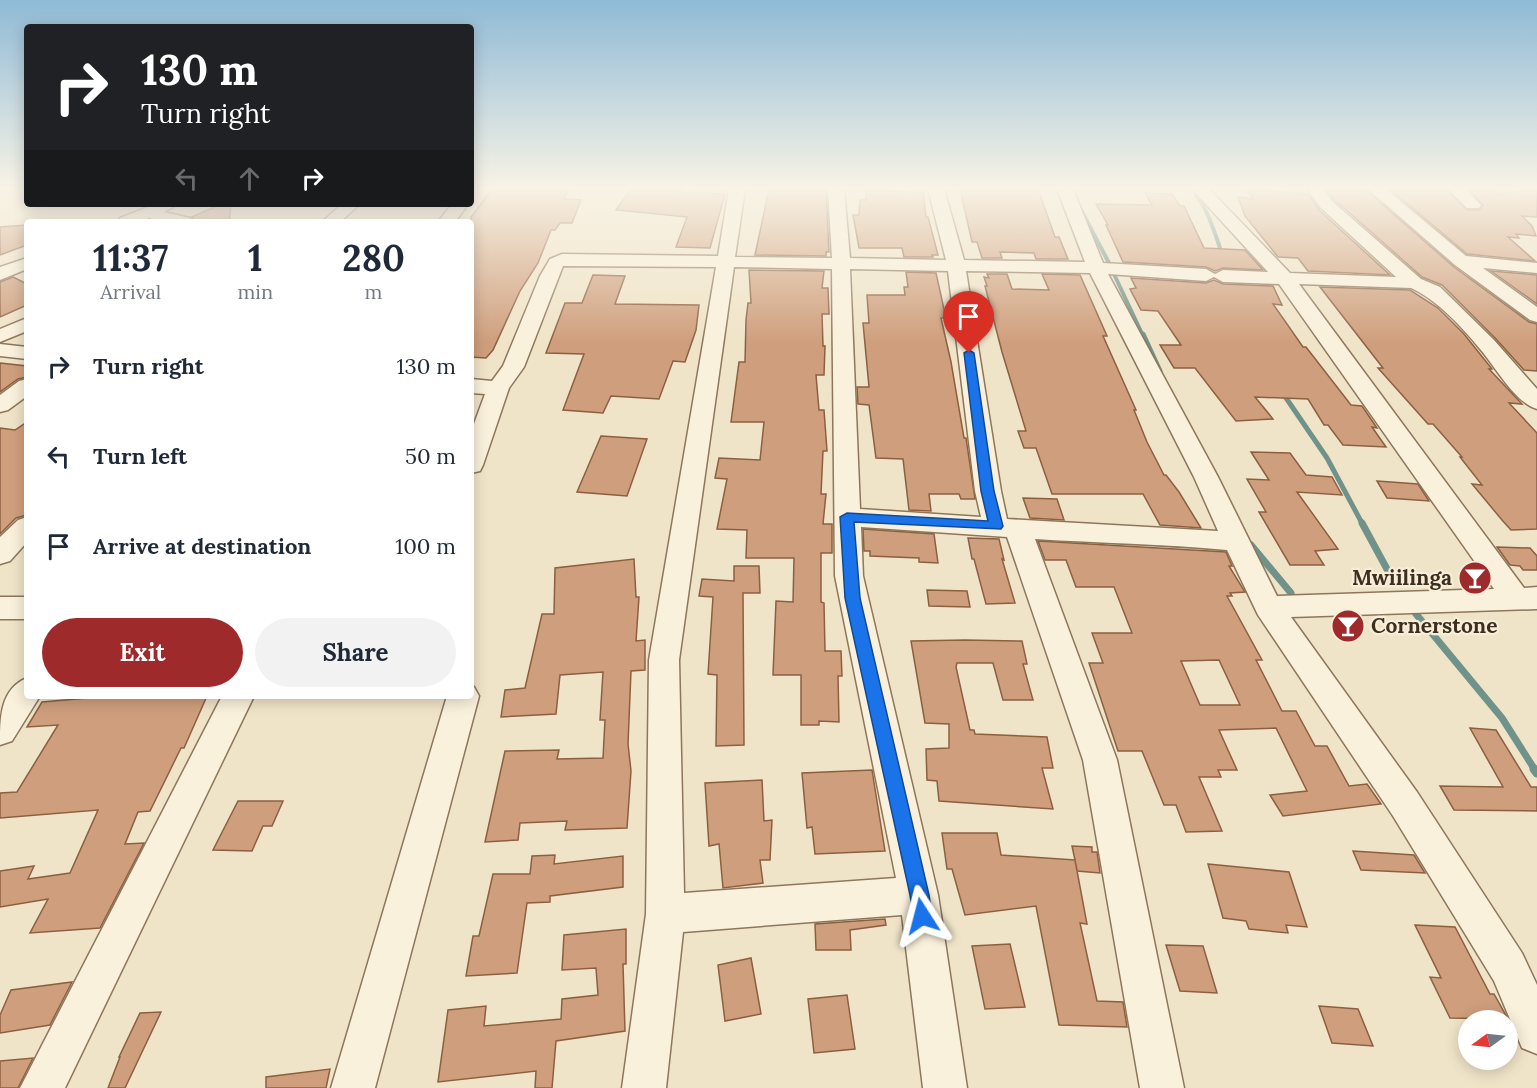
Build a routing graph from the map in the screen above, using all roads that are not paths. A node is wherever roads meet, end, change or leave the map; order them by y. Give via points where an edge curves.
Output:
1 (729, 240) edge
2 (839, 240) edge
3 (949, 240) edge
4 (1085, 240) edge
5 (1248, 240) edge
6 (1366, 240) edge
7 (1436, 240) edge
8 (726, 261) junction
9 (1461, 261) junction
10 (841, 263) junction
11 (24, 264) edge
12 (956, 265) junction
13 (1096, 268) junction
14 (1537, 268) edge
15 (0, 274) edge
16 (1286, 280) junction
17 (1414, 283) junction
18 (1537, 316) edge
19 (24, 325) edge
20 (0, 336) edge
21 (0, 350) edge
22 (24, 353) edge
23 (474, 386) edge
24 (24, 388) edge
25 (498, 388) junction
26 (1537, 402) edge
27 (0, 405) edge
28 (474, 456) edge
29 (847, 517) junction
30 (1007, 528) junction
31 (24, 529) edge
32 (1238, 542) junction
33 (0, 554) edge
34 (1527, 598) edge
35 (1268, 607) junction
36 (0, 608) edge
37 (24, 608) edge
38 (24, 695) edge
39 (236, 699) edge
40 (462, 699) edge
41 (0, 731) edge
42 (919, 895) junction
43 (664, 914) junction
44 (1537, 1033) edge
45 (42, 1088) edge
46 (353, 1088) edge
47 (644, 1088) edge
48 (945, 1088) edge
49 (1162, 1088) edge

1 - 8 street
2 - 10 street
3 - 12 street
4 - 13 street
5 - 16 street
6 - 17 street
7 - 9 street
8 - 10 street
8 - 25 street via 562,259 549,276 513,367
8 - 43 street via 664,660
9 - 14 street
9 - 18 street
10 - 12 street
10 - 29 street
11 - 15 street
12 - 13 street
12 - 30 street via 988,491
13 - 16 street
13 - 32 street
16 - 17 street
16 - 34 street
17 - 26 street via 1433,291 1487,344
19 - 20 street
21 - 22 street
23 - 25 street
24 - 27 street
25 - 28 street
29 - 30 street
29 - 42 street via 852,598
30 - 32 street
30 - 49 street via 1100,760
31 - 33 street
32 - 35 street
34 - 35 street
35 - 44 street via 1423,833 1508,967
36 - 37 street
38 - 41 street
39 - 45 street
40 - 46 street
42 - 43 street
42 - 48 street
43 - 47 street

